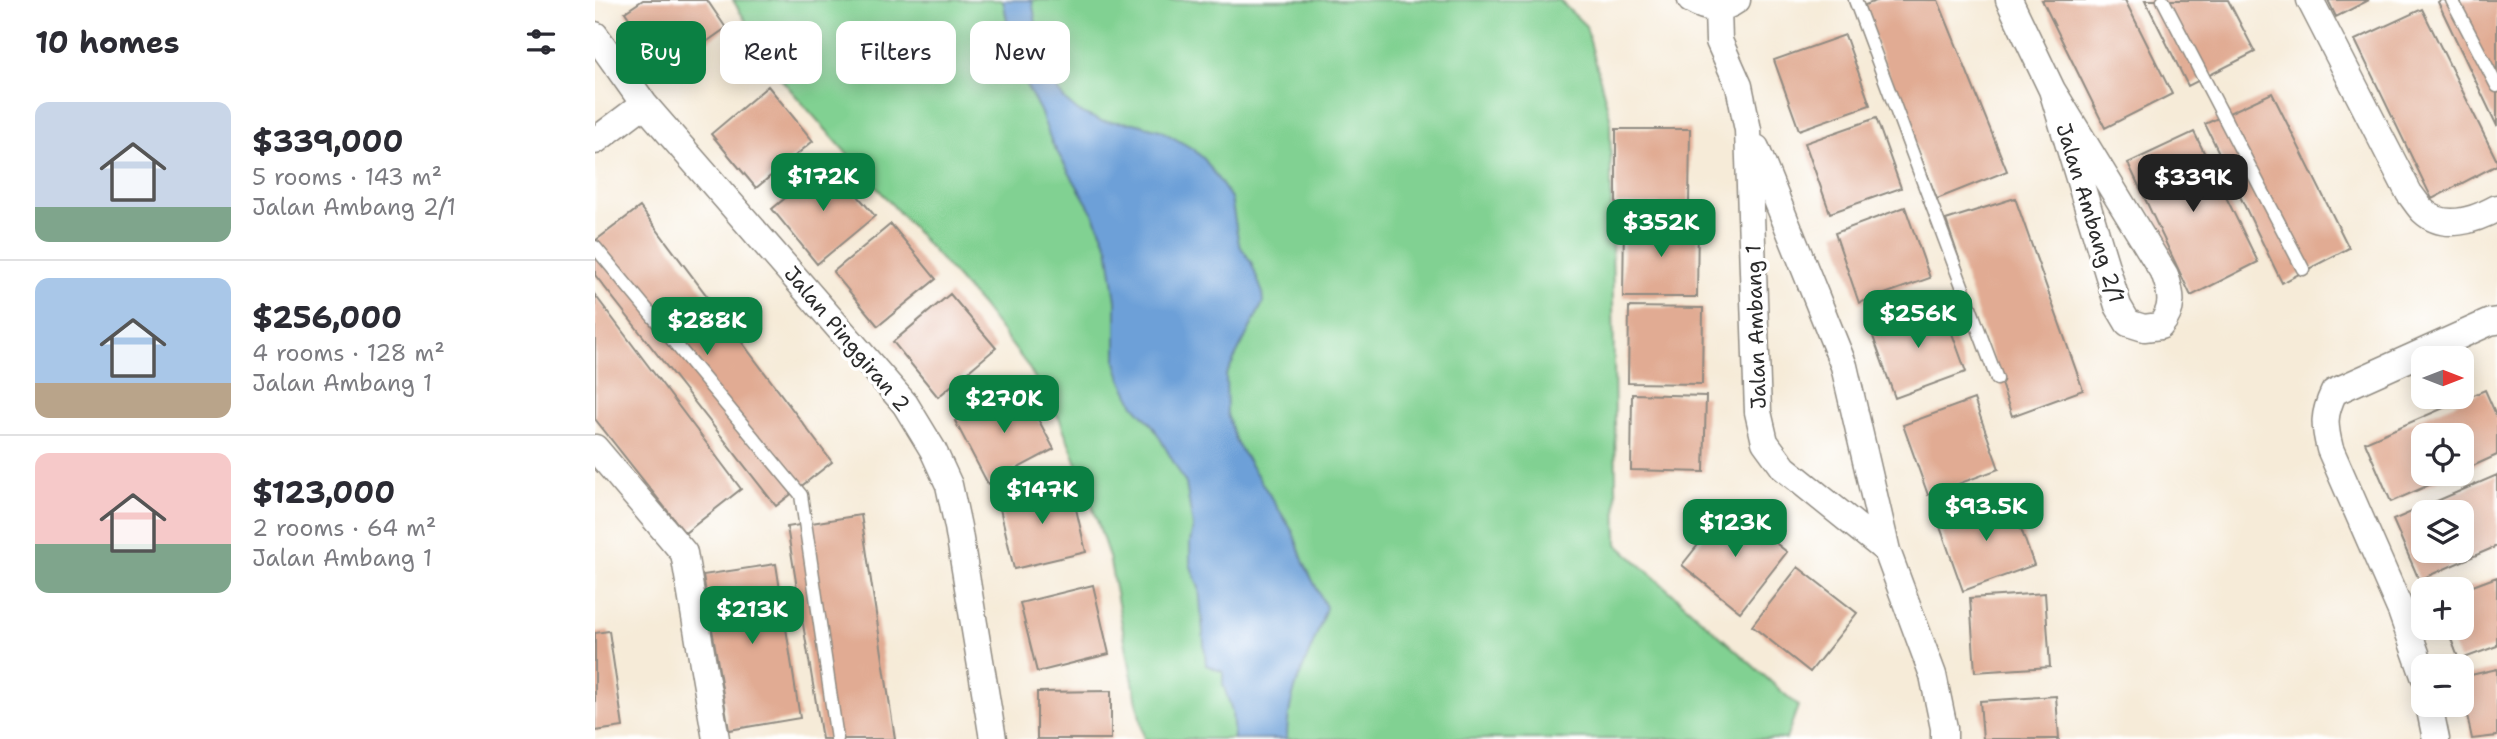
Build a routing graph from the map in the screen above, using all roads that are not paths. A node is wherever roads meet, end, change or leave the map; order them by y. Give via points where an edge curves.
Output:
1 (1691, 0) edge
2 (1855, 0) edge
3 (2009, 0) edge
4 (2163, 0) edge
5 (2310, 0) edge
6 (2452, 0) edge
7 (1728, 4) edge
8 (595, 35) edge
9 (2497, 86) edge
10 (2052, 90) junction
11 (644, 104) junction
12 (1748, 131) junction
13 (595, 141) edge
14 (2497, 208) edge
15 (595, 247) edge
16 (2303, 269) dead end
17 (2497, 321) edge
18 (1997, 379) dead end
19 (595, 448) edge
20 (1887, 551) junction
21 (2416, 654) edge
22 (2431, 717) edge
23 (716, 739) edge
24 (837, 739) edge
25 (993, 739) edge
26 (1944, 739) edge
27 (2435, 739) edge

1 - 7 street via 1703,7
2 - 18 lane
3 - 10 street, Jalan Ambang 2/1
4 - 16 lane
5 - 14 street via 2409,193 2425,213 2449,223 2478,218
6 - 9 lane
7 - 12 street, Jalan Ambang 1 via 1719,41 1739,86
8 - 11 street, Jalan Pinggiran 2
10 - 10 street, Jalan Ambang 2/1 via 2165,275 2171,304 2170,314 2160,326 2144,328 2129,323 2118,306
11 - 13 street
11 - 25 street, Jalan Pinggiran 2 via 905,404 933,450 949,485 958,527
12 - 20 street, Jalan Ambang 1 via 1844,366
12 - 20 street, Jalan Ambang 1 via 1758,412 1765,442 1784,468
15 - 24 lane via 801,495
17 - 21 street via 2334,392 2325,410 2330,449
19 - 23 street via 684,553
20 - 26 street, Jalan Ambang 1 via 1933,675
22 - 27 street

